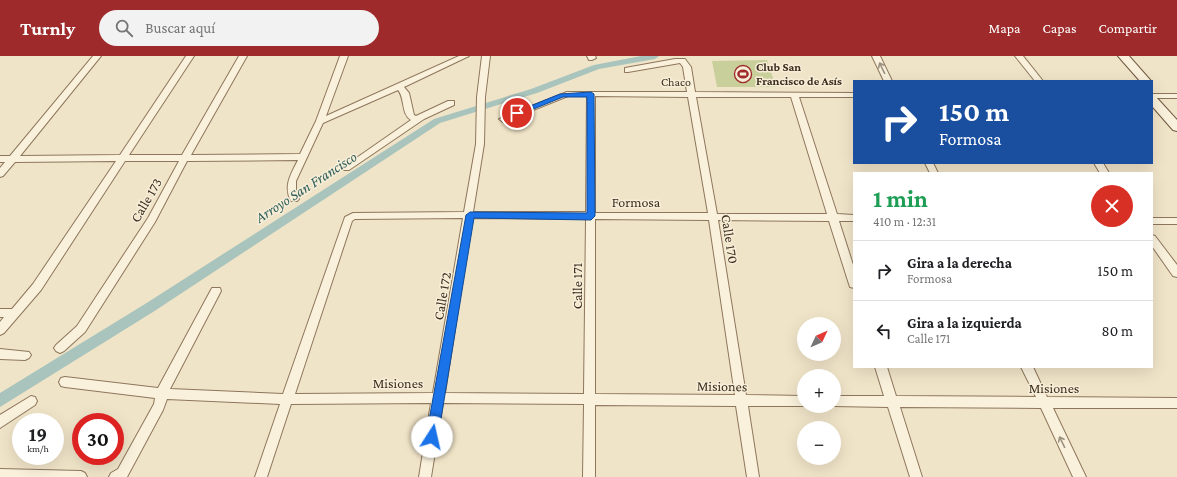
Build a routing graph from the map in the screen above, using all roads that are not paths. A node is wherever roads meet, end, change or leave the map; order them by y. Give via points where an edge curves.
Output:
1 (97, 56) edge
2 (190, 56) edge
3 (243, 56) edge
4 (344, 56) edge
5 (465, 56) edge
6 (486, 56) edge
7 (876, 56) edge
8 (1019, 56) edge
9 (1114, 56) edge
10 (1123, 56) edge
11 (628, 70) dead end
12 (888, 80) edge
13 (1038, 80) edge
14 (1135, 80) edge
15 (1145, 80) edge
16 (399, 86) junction
17 (591, 94) junction
18 (693, 94) junction
19 (794, 95) junction
20 (853, 95) edge
21 (1154, 95) edge
22 (1177, 96) edge
23 (452, 103) dead end
24 (1177, 116) edge
25 (503, 119) dead end
26 (320, 120) junction
27 (416, 120) junction
28 (1177, 127) edge
29 (303, 157) junction
30 (123, 158) junction
31 (0, 159) edge
32 (12, 159) junction
33 (184, 159) junction
34 (346, 168) dead end
35 (0, 174) edge
36 (294, 199) dead end
37 (470, 215) junction
38 (591, 216) junction
39 (713, 216) junction
40 (832, 217) junction
41 (853, 218) edge
42 (1153, 221) edge
43 (1177, 221) edge
44 (1153, 240) edge
45 (1177, 273) edge
46 (853, 281) edge
47 (216, 291) dead end
48 (0, 313) edge
49 (15, 313) junction
50 (0, 330) edge
51 (60, 348) dead end
52 (0, 354) edge
53 (25, 355) dead end
54 (881, 368) edge
55 (1027, 368) edge
56 (66, 382) dead end
57 (162, 394) junction
58 (439, 398) junction
59 (288, 399) junction
60 (590, 399) junction
61 (892, 400) junction
62 (31, 401) dead end
63 (741, 401) junction
64 (797, 401) edge
65 (841, 401) edge
66 (1044, 403) junction
67 (1177, 403) edge
68 (0, 422) edge
69 (0, 475) edge
70 (81, 477) edge
71 (115, 477) edge
72 (261, 477) edge
73 (425, 477) edge
74 (589, 477) edge
75 (753, 477) edge
76 (916, 477) edge
77 (1080, 477) edge

1 - 32 street
2 - 30 street
3 - 33 street, Calle 173
4 - 26 street
5 - 16 street
6 - 37 street, Calle 172 via 481,97 480,144
12 -> 7 street
8 - 13 street
9 - 14 main road
10 - 15 main road
11 - 18 street, Calle 170 via 682,61 687,67
16 - 26 street
16 - 27 street via 405,92 410,116
17 - 18 street, Chaco
17 - 25 street, Chaco via 562,95
17 - 38 street, Calle 171
18 - 19 street, Chaco
18 - 39 street, Calle 170
19 - 20 street, Chaco
19 - 40 street
21 - 22 street
21 - 24 main road
21 - 28 main road
23 - 27 street
26 - 29 street
27 - 34 street
29 - 33 street
29 - 36 street via 292,180 291,190
30 - 32 street
30 - 33 street
30 - 49 street via 37,287
31 - 32 street
32 - 35 street
33 - 51 street, Calle 173 via 155,215 81,329
37 - 38 street, Formosa
37 - 58 street, Calle 172
37 - 59 street, Formosa via 357,215 348,219
38 - 39 street, Formosa
38 - 60 street, Calle 171
39 - 40 street, Formosa
39 - 63 street, Calle 170
40 - 41 street, Formosa
40 - 46 street
42 - 43 street
44 - 45 street
47 - 57 street
48 - 49 street
49 - 50 street
52 - 53 street
54 - 61 street
55 - 66 street
56 - 57 street, Misiones
57 - 59 street, Misiones
57 - 71 street via 159,406 122,473
58 - 59 street, Misiones
58 - 60 street, Misiones
58 - 73 street, Calle 172
59 - 72 street
60 - 63 street, Misiones
60 - 74 street, Calle 171
61 - 65 street, Misiones
61 - 66 street, Misiones
61 - 76 street
62 - 68 street
63 - 64 street, Misiones
63 - 75 street, Calle 170
66 - 67 street, Misiones
77 -> 66 street
69 - 70 street

